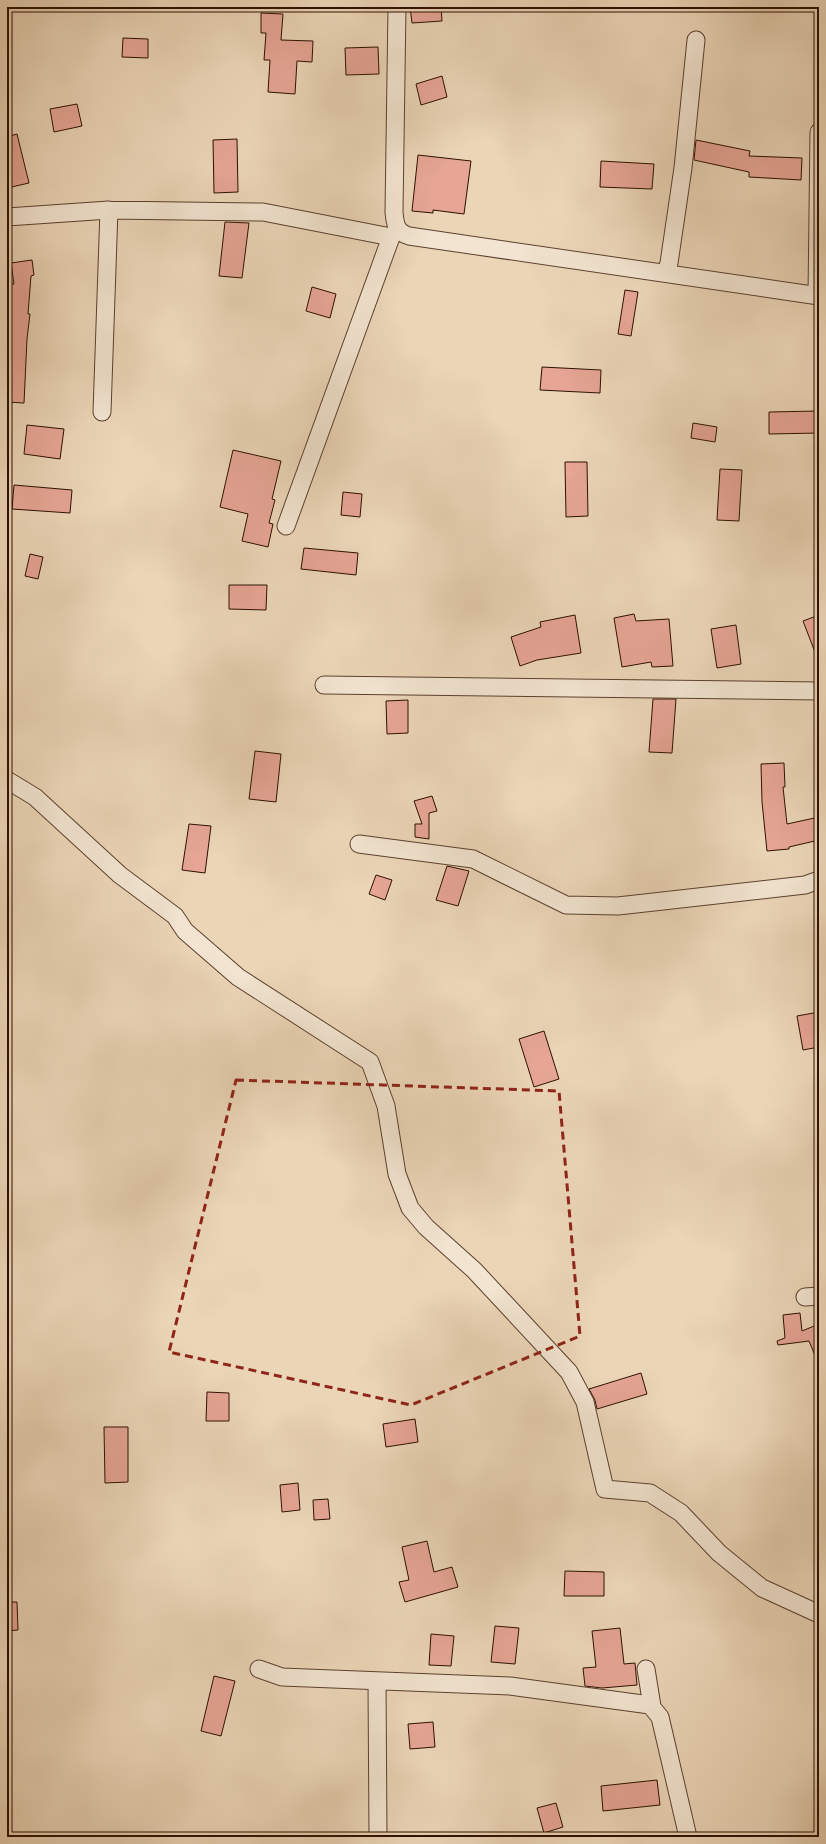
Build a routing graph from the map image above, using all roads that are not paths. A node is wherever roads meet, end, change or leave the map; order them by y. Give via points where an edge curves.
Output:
1 (397, 7) edge
2 (696, 40) dead end
3 (819, 132) edge
4 (109, 210) junction
5 (7, 217) edge
6 (666, 274) junction
7 (818, 296) edge
8 (102, 412) dead end
9 (286, 526) dead end
10 (324, 685) dead end
11 (819, 691) edge
12 (7, 780) edge
13 (359, 844) dead end
14 (819, 880) edge
15 (819, 1614) edge
16 (259, 1669) dead end
17 (646, 1669) dead end
18 (377, 1680) junction
19 (650, 1706) junction
20 (378, 1837) edge
21 (688, 1837) edge

1 - 6 street via 394,212 396,226 402,234
2 - 6 street via 683,168
3 - 7 street
4 - 5 street
4 - 8 street
4 - 9 street via 263,212 391,237
6 - 7 street
10 - 11 street
12 - 15 street via 35,797 120,875 175,916 185,931 238,977 370,1062 386,1106 397,1174 410,1208 426,1227 474,1270 569,1372 585,1402 605,1489 650,1493 681,1513 719,1553 762,1588
13 - 14 street via 473,859 566,905 618,906 804,885
16 - 18 street via 282,1676
17 - 19 street
18 - 19 street via 510,1686
18 - 20 street
19 - 21 street via 660,1717

